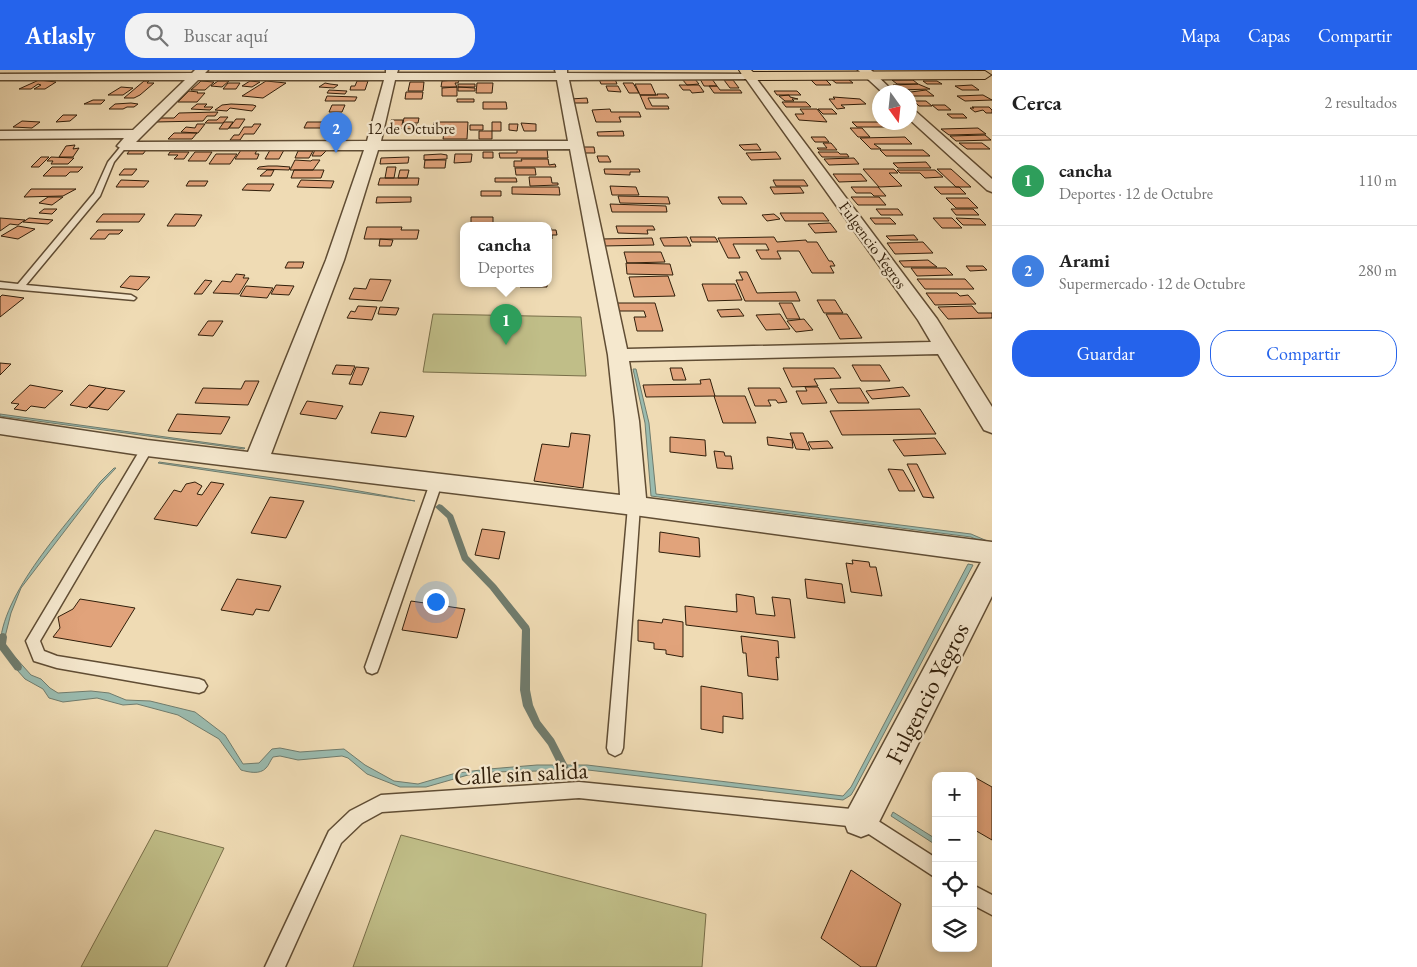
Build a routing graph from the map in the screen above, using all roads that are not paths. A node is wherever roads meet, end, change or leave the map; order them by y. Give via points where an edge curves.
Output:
1 (866, 72) edge
2 (199, 73) edge
3 (391, 73) edge
4 (562, 73) edge
5 (747, 73) edge
6 (987, 75) edge
7 (0, 76) edge
8 (880, 85) edge
9 (917, 118) edge
10 (134, 134) junction
11 (0, 135) edge
12 (373, 145) junction
13 (577, 145) junction
14 (124, 146) junction
15 (992, 187) edge
16 (0, 285) edge
17 (20, 287) junction
18 (131, 298) dead end
19 (945, 348) junction
20 (618, 355) junction
21 (992, 425) edge
22 (0, 426) edge
23 (146, 448) junction
24 (256, 461) junction
25 (436, 483) junction
26 (634, 506) junction
27 (992, 553) edge
28 (992, 568) edge
29 (372, 667) dead end
30 (199, 686) dead end
31 (615, 748) dead end
32 (861, 819) junction
33 (932, 866) edge
34 (977, 897) edge
35 (992, 906) edge
36 (275, 967) edge

1 - 5 main road
1 - 6 main road
1 - 8 street
2 - 3 street
2 - 7 street
2 - 10 street
3 - 4 street
3 - 12 street
4 - 5 street
4 - 13 street
5 - 19 street, Fulgencio Yegros via 927,318
9 - 15 street
10 - 11 street
10 - 14 street
12 - 13 street, 12 de Octubre
12 - 14 street, 12 de Octubre
12 - 24 street via 334,260
13 - 20 street
14 - 17 lane via 111,162 97,194
16 - 17 lane
17 - 18 lane
19 - 20 street
19 - 21 street, Fulgencio Yegros
20 - 26 street
22 - 23 street
23 - 24 street
23 - 30 lane via 33,641 39,656 57,662
24 - 25 street
25 - 26 street
25 - 29 lane
26 - 27 street
26 - 31 lane
28 - 32 street, Fulgencio Yegros
32 - 33 lane
32 - 36 lane, Calle sin salida via 579,790 381,804 356,817 335,837
34 - 35 lane

